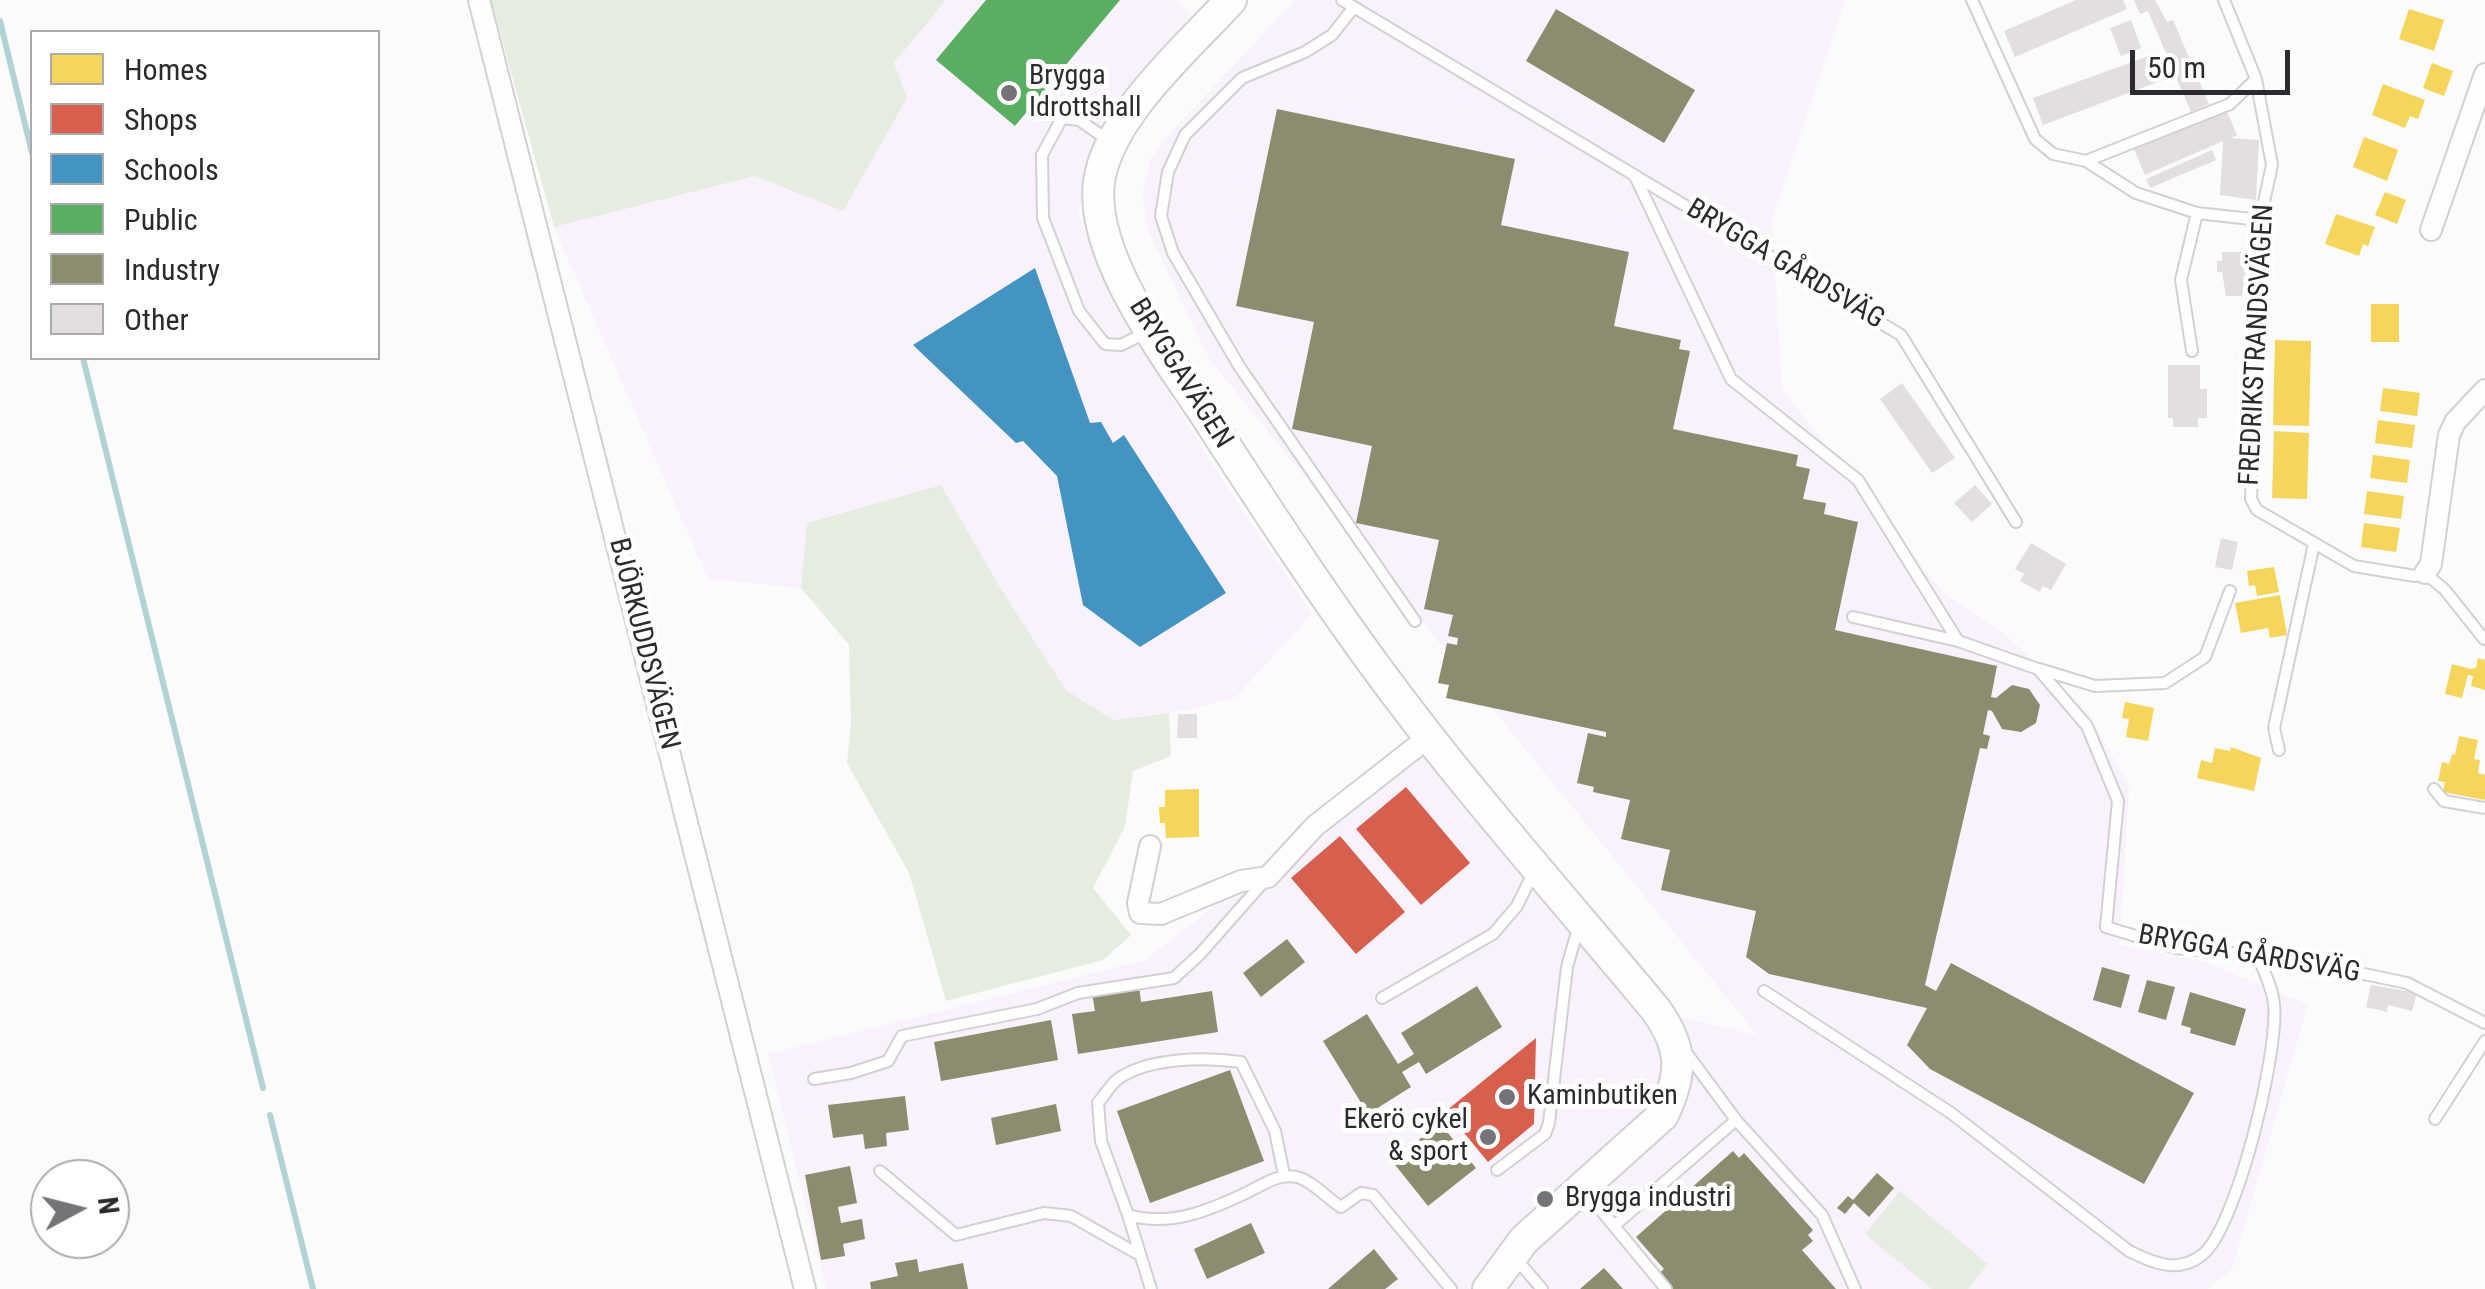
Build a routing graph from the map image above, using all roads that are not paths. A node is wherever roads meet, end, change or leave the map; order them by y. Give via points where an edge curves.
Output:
1 (479, 0) edge
2 (1231, 0) edge
3 (1342, 0) edge
4 (1972, 0) edge
5 (2224, 0) edge
6 (1354, 7) junction
7 (2485, 74) edge
8 (2256, 79) junction
9 (1113, 143) junction
10 (2086, 161) junction
11 (1635, 175) junction
12 (2197, 214) junction
13 (2260, 220) junction
14 (2432, 230) dead end
15 (1152, 329) junction
16 (2192, 351) dead end
17 (2485, 390) edge
18 (2016, 522) dead end
19 (2314, 544) junction
20 (2425, 573) junction
21 (2230, 590) dead end
22 (1853, 616) dead end
23 (1415, 621) dead end
24 (2484, 639) edge
25 (1958, 641) junction
26 (2038, 669) junction
27 (1430, 736) junction
28 (2279, 750) dead end
29 (2434, 790) dead end
30 (2485, 808) edge
31 (1150, 846) dead end
32 (1536, 865) junction
33 (1268, 878) junction
34 (1580, 919) junction
35 (2257, 954) junction
36 (1764, 992) dead end
37 (1382, 998) dead end
38 (2485, 1023) edge
39 (1673, 1034) junction
40 (2485, 1041) edge
41 (814, 1079) dead end
42 (2436, 1119) dead end
43 (1736, 1120) junction
44 (1497, 1170) dead end
45 (880, 1171) dead end
46 (1284, 1175) junction
47 (1583, 1188) junction
48 (1128, 1214) junction
49 (1614, 1226) junction
50 (1138, 1254) junction
51 (1513, 1255) junction
52 (805, 1289) edge
53 (1151, 1289) edge
54 (1451, 1289) edge
55 (1488, 1289) edge
56 (1542, 1289) edge
57 (1666, 1289) edge
58 (1854, 1289) edge

1 - 52 street, BJÖRKUDDSVÄGEN
2 - 9 main road, BRYGGAVÄGEN via 1153,85
3 - 6 lane, BRYGGA GÅRDSVÄG
4 - 10 lane via 2035,139 2053,154
5 - 8 lane, FREDRIKSTRANDSVÄGEN
6 - 11 lane, BRYGGA GÅRDSVÄG
6 - 23 lane via 1318,43 1242,78 1185,135 1168,172 1161,216 1172,253 1239,366
7 - 14 street
8 - 10 lane via 2230,104
8 - 13 lane, FREDRIKSTRANDSVÄGEN via 2272,165
9 - 15 main road, BRYGGAVÄGEN via 1099,182 1104,237
9 - 15 lane via 1079,120 1062,118 1042,155 1043,218 1079,311 1106,344 1122,345
10 - 12 lane via 2136,194
11 - 18 lane, BRYGGA GÅRDSVÄG via 1901,335
11 - 25 lane, BRYGGA GÅRDSVÄG via 1731,379 1858,480
12 - 13 lane
12 - 16 lane via 2182,280
13 - 19 lane, FREDRIKSTRANDSVÄGEN via 2251,499 2257,510
15 - 27 main road, BRYGGAVÄGEN via 1269,513
17 - 20 street via 2450,435
19 - 20 lane, FREDRIKSTRANDSVÄGEN via 2366,570
19 - 28 lane via 2274,728
20 - 24 lane
21 - 26 lane via 2205,657 2165,683 2096,686
22 - 25 lane
25 - 26 lane
26 - 35 lane, BRYGGA GÅRDSVÄG via 2087,726 2118,801 2106,926 2175,948
27 - 32 main road, BRYGGAVÄGEN
27 - 33 street via 1315,826
29 - 30 lane via 2444,800
31 - 33 street via 1138,903 1148,915 1241,881
32 - 34 main road, BRYGGAVÄGEN
32 - 37 lane via 1517,906 1493,934
33 - 41 lane via 1174,978 1078,993 1037,1010 902,1036 888,1060
34 - 39 main road, BRYGGAVÄGEN
34 - 44 lane via 1567,967 1549,1123 1545,1134
35 - 36 lane via 2274,1001 2276,1034 2237,1190 2216,1240 2202,1255 2171,1266 2129,1252 1952,1113
35 - 38 lane, BRYGGA GÅRDSVÄG via 2407,983
39 - 43 lane, BRYGGAVÄGEN
39 - 47 main road via 1677,1074 1663,1115
40 - 42 lane
43 - 49 lane
43 - 58 lane, BRYGGAVÄGEN via 1822,1215
45 - 50 lane via 956,1234 1044,1213 1071,1216
46 - 48 lane via 1176,1220
46 - 48 lane via 1275,1131 1241,1062 1162,1062 1118,1079 1098,1103 1101,1141
46 - 54 lane via 1303,1178 1341,1207 1361,1193 1373,1195
47 - 49 lane
47 - 51 main road
48 - 50 lane
49 - 57 lane
50 - 53 lane
51 - 55 main road
51 - 56 lane

